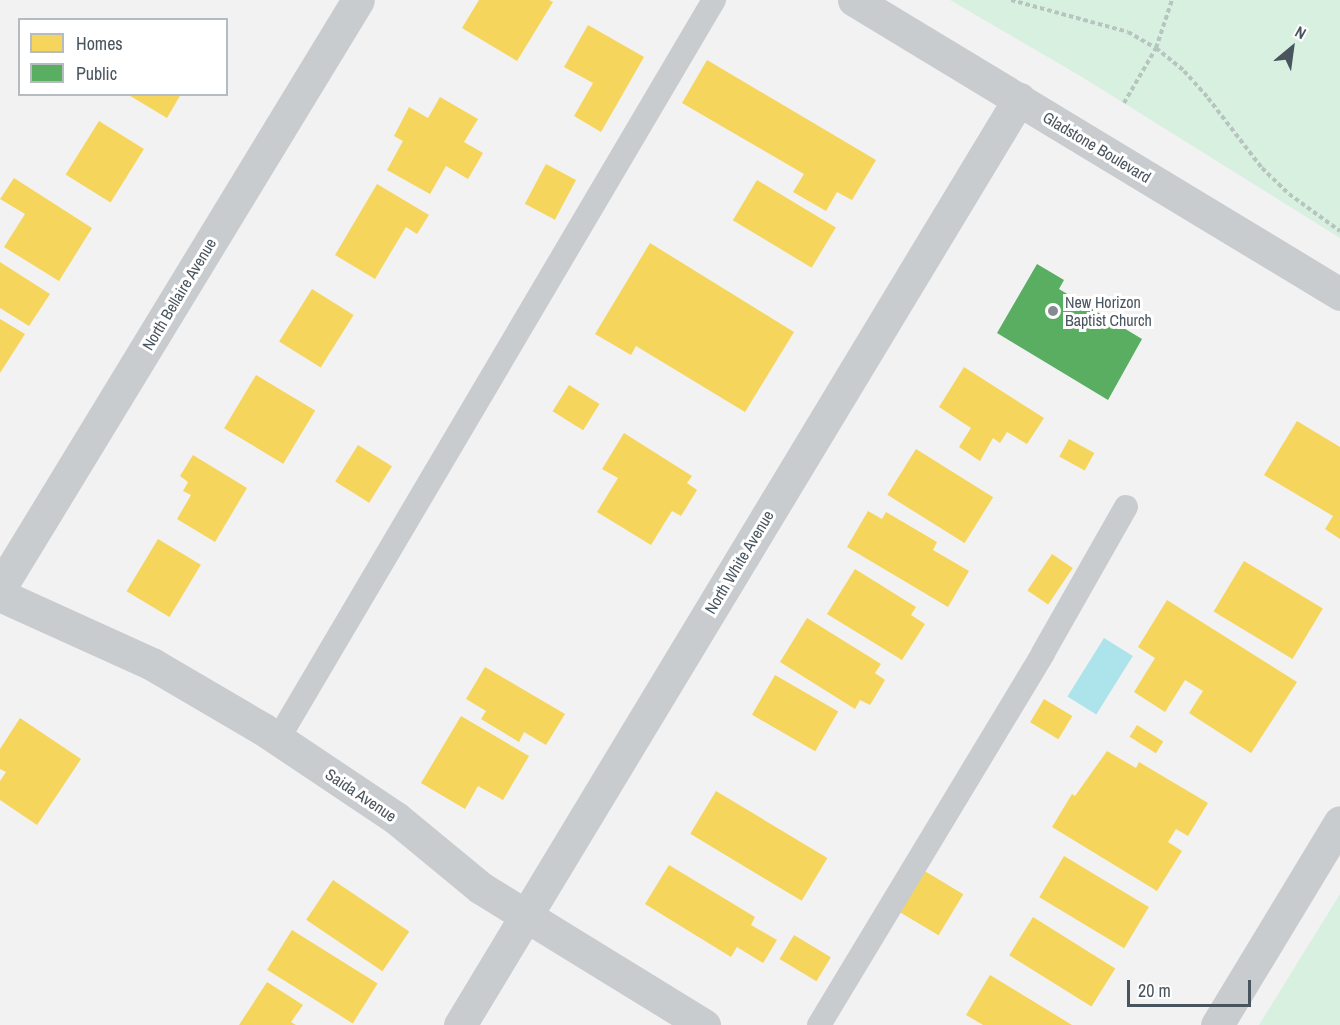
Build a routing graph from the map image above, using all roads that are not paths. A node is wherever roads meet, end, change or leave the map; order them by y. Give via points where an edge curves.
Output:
1 (358, 0) edge
2 (714, 0) edge
3 (854, 0) edge
4 (1019, 99) junction
5 (1340, 294) edge
6 (1126, 507) dead end
7 (0, 588) edge
8 (0, 595) edge
9 (278, 739) junction
10 (1340, 822) edge
11 (524, 917) junction
12 (460, 1025) edge
13 (704, 1025) edge
14 (819, 1025) edge
15 (1217, 1025) edge

1 - 7 street, North Bellaire Avenue
2 - 9 lane
3 - 4 street, Gladstone Boulevard
4 - 5 street, Gladstone Boulevard
4 - 11 street, North White Avenue
6 - 14 lane via 1043,653
8 - 9 street, Saida Avenue via 152,664
9 - 11 street, Saida Avenue via 396,818 481,888
10 - 15 street
11 - 12 street, North White Avenue
11 - 13 street, Saida Avenue

